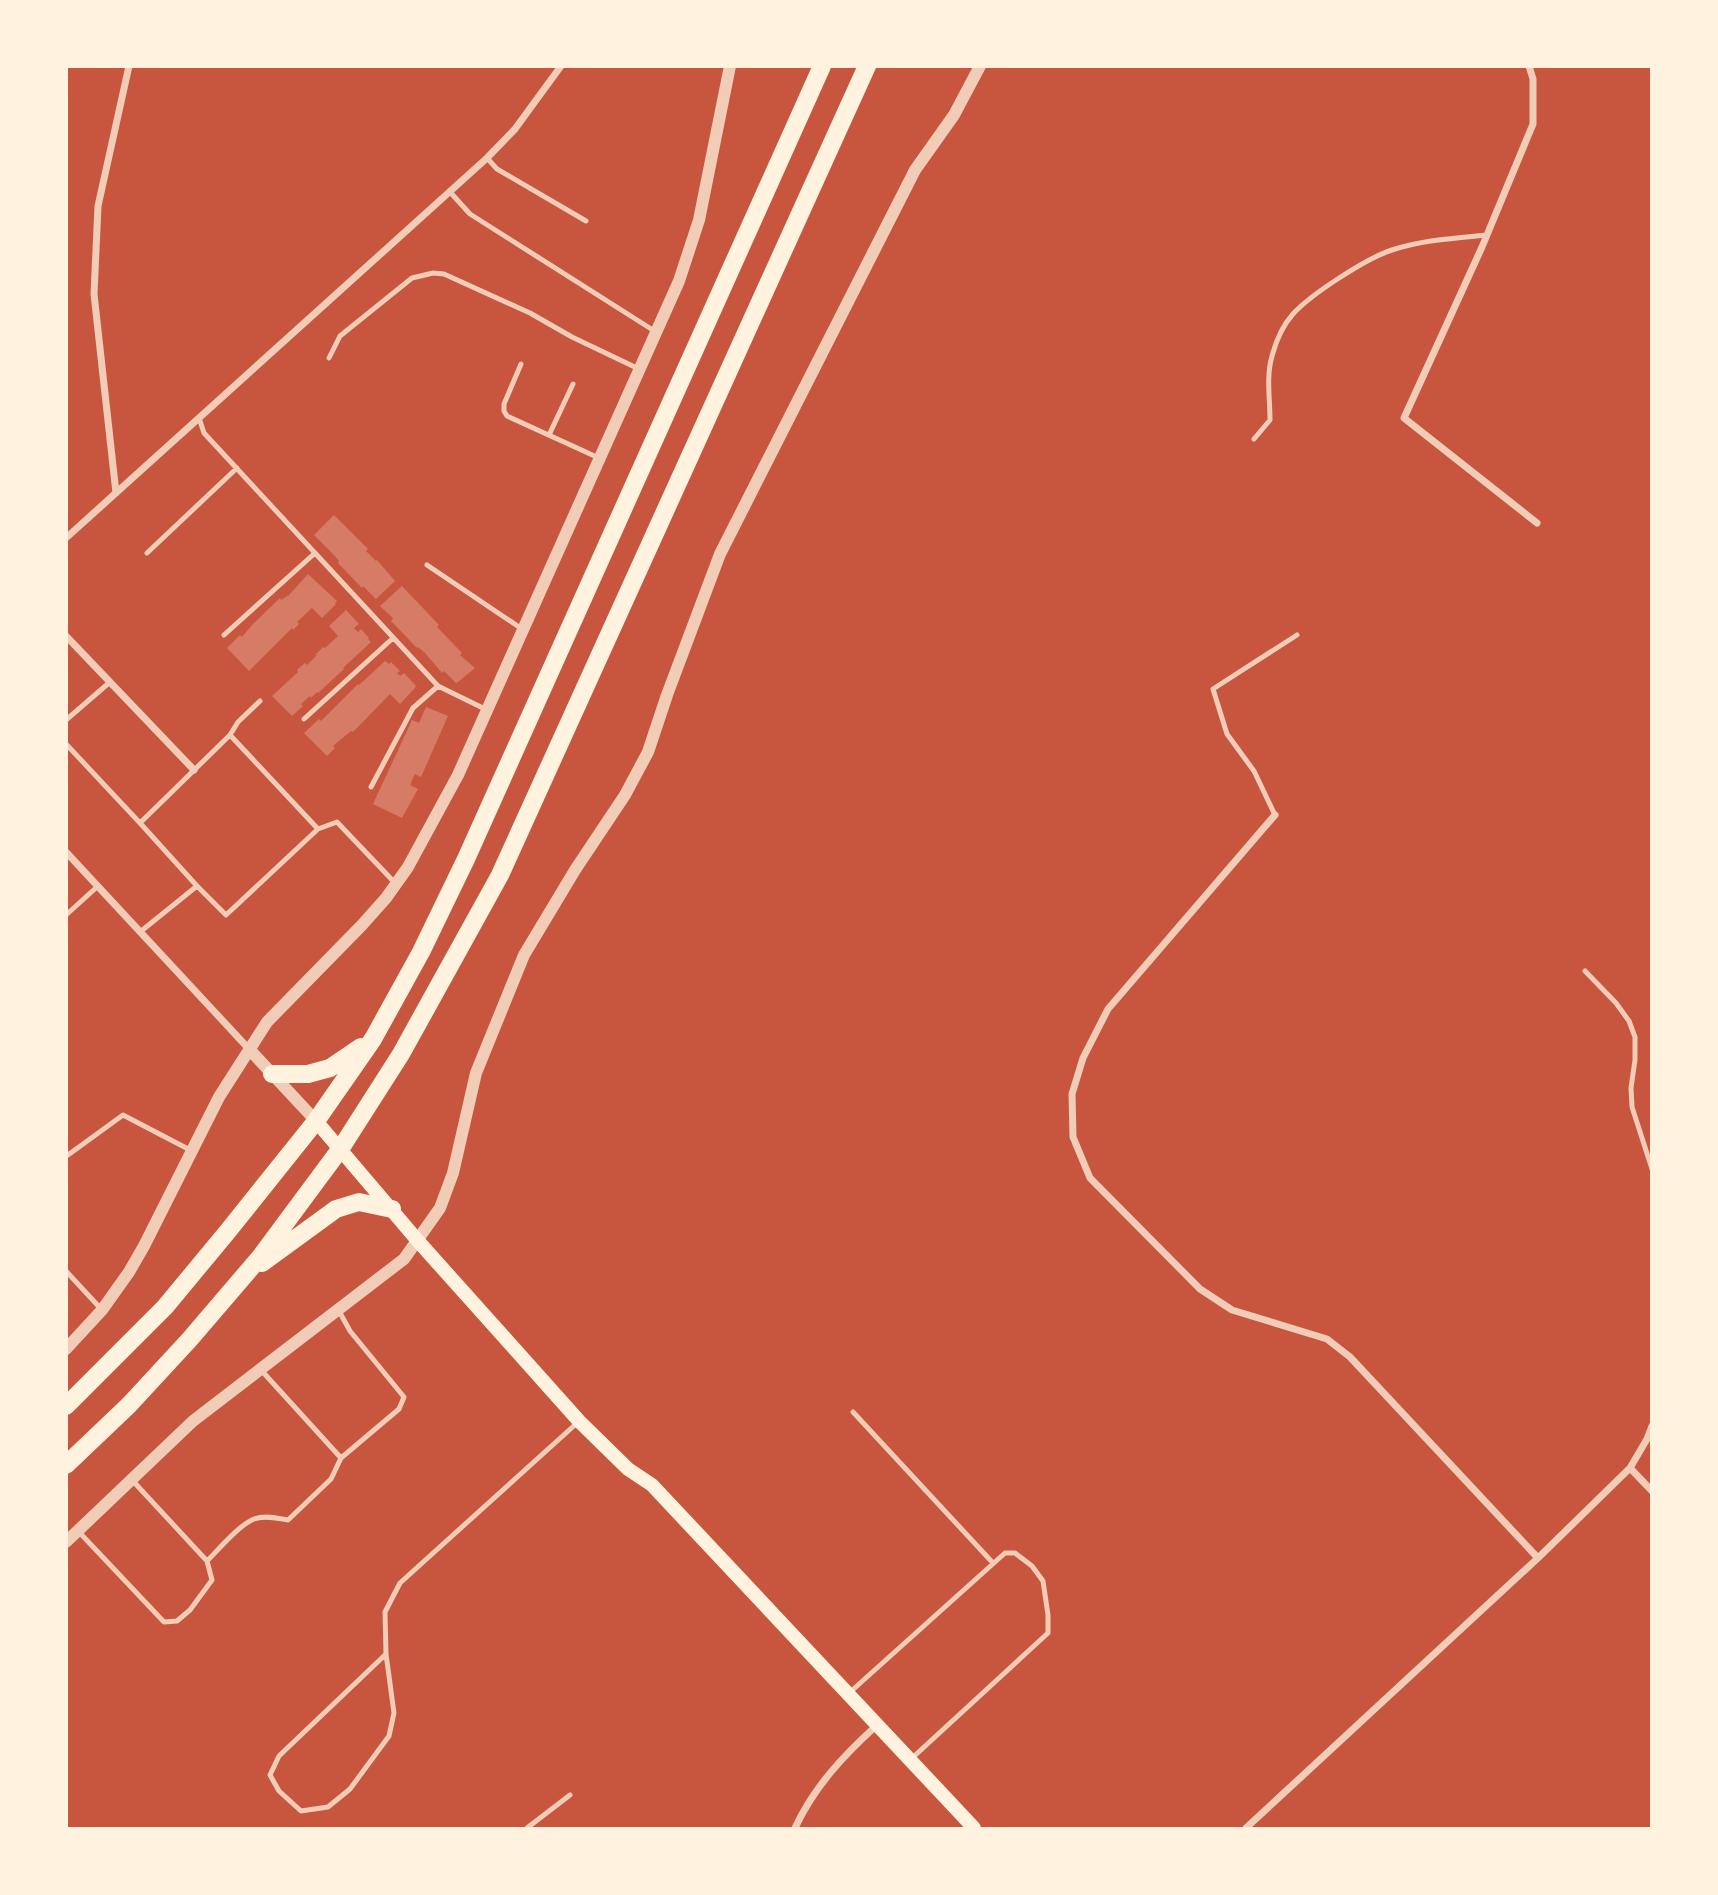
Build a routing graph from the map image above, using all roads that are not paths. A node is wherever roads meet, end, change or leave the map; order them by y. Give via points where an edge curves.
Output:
1 (129, 66) edge
2 (730, 66) edge
3 (815, 66) edge
4 (822, 66) edge
5 (867, 66) edge
6 (980, 66) edge
7 (1529, 66) edge
8 (561, 68) edge
9 (810, 92) junction
10 (487, 158) junction
11 (450, 191) junction
12 (586, 221) dead end
13 (1487, 235) junction
14 (656, 332) junction
15 (330, 358) dead end
16 (521, 364) dead end
17 (639, 369) junction
18 (573, 384) dead end
19 (199, 418) junction
20 (549, 435) junction
21 (1254, 439) dead end
22 (599, 458) junction
23 (237, 468) junction
24 (116, 493) junction
25 (1537, 523) dead end
26 (66, 538) edge
27 (147, 552) dead end
28 (315, 553) junction
29 (427, 565) dead end
30 (522, 629) junction
31 (224, 635) dead end
32 (1297, 635) dead end
33 (66, 636) edge
34 (393, 638) junction
35 (110, 682) junction
36 (438, 686) junction
37 (260, 701) dead end
38 (486, 710) junction
39 (304, 719) dead end
40 (66, 720) edge
41 (230, 735) junction
42 (66, 744) edge
43 (194, 770) junction
44 (371, 787) dead end
45 (1275, 815) joint
46 (140, 822) junction
47 (318, 829) junction
48 (66, 852) edge
49 (396, 884) junction
50 (98, 886) junction
51 (197, 886) junction
52 (66, 915) edge
53 (140, 932) junction
54 (1585, 971) dead end
55 (373, 1039) junction
56 (249, 1049) junction
57 (272, 1074) junction
58 (316, 1121) junction
59 (341, 1149) junction
60 (192, 1151) junction
61 (67, 1155) edge
62 (1651, 1169) edge
63 (392, 1209) junction
64 (418, 1241) junction
65 (66, 1271) edge
66 (245, 1275) junction
67 (102, 1310) junction
68 (339, 1311) junction
69 (66, 1349) edge
70 (261, 1370) junction
71 (66, 1406) edge
72 (853, 1412) dead end
73 (579, 1421) junction
74 (1651, 1426) edge
75 (341, 1458) junction
76 (66, 1465) edge
77 (1630, 1468) junction
78 (132, 1480) junction
79 (1651, 1491) edge
80 (78, 1531) junction
81 (66, 1542) edge
82 (1538, 1558) junction
83 (207, 1560) junction
84 (993, 1563) junction
85 (386, 1654) junction
86 (848, 1694) junction
87 (876, 1726) junction
88 (910, 1760) junction
89 (570, 1795) dead end
90 (527, 1829) edge
91 (795, 1829) edge
92 (974, 1829) edge
93 (1246, 1829) edge

1 - 24 street via 98,206 94,294
2 - 14 street via 699,220
3 - 9 highway
4 - 9 highway
5 - 59 highway via 500,875 401,1054
6 - 64 street via 954,115 915,170 720,554 648,752 524,955 476,1073 453,1173 439,1208
7 - 13 street via 1533,124
8 - 10 street
9 - 55 highway via 466,859
10 - 11 street
10 - 12 lane via 497,169
11 - 14 lane via 470,214
11 - 19 street
13 - 21 lane via 1385,252 1334,282 1293,314 1282,330 1268,371 1270,420
13 - 25 street via 1404,418
14 - 17 street
15 - 17 lane via 340,336 412,278 433,273 530,313
16 - 20 lane via 504,411
17 - 22 street
18 - 20 lane
19 - 23 lane via 204,433
19 - 24 street
20 - 22 lane
22 - 30 street
23 - 27 lane
23 - 28 lane
24 - 26 street
28 - 31 lane
28 - 34 lane
29 - 30 lane
30 - 38 street
32 - 45 lane via 1213,689 1227,734 1254,771
33 - 35 street
34 - 36 lane
34 - 39 lane
35 - 40 lane
35 - 43 street
36 - 38 lane
36 - 44 lane via 413,708
37 - 41 lane
38 - 49 street via 433,824
41 - 43 lane
41 - 47 lane
42 - 46 lane
43 - 46 lane
45 - 82 street via 1108,1009 1083,1058 1072,1094 1073,1138 1090,1178 1200,1289 1232,1310 1327,1339 1350,1357
46 - 51 lane
47 - 49 lane via 337,822
47 - 51 lane via 226,915
48 - 50 street
49 - 56 street via 269,1019
50 - 52 lane
50 - 53 street
51 - 53 lane
53 - 56 street
54 - 62 lane via 1616,1003 1635,1037 1632,1107
55 - 57 highway via 330,1069
55 - 58 highway
56 - 57 street
56 - 60 street
57 - 58 street
58 - 59 main road
58 - 71 highway via 165,1307
59 - 63 main road
59 - 66 highway
60 - 61 lane via 123,1115
60 - 67 street via 145,1246
63 - 64 main road
63 - 66 highway via 359,1202 336,1209
64 - 68 street via 404,1259
64 - 73 main road
65 - 67 lane
66 - 76 highway via 129,1405
67 - 69 street
68 - 70 street
68 - 75 lane via 404,1397 399,1409
70 - 75 lane
70 - 78 street via 193,1421
72 - 84 lane
73 - 85 lane via 400,1583 384,1612
73 - 86 main road via 628,1469 652,1485
74 - 77 street
75 - 83 lane via 331,1479 288,1520 255,1519
77 - 79 street
77 - 82 street
78 - 80 street
78 - 83 lane
80 - 81 street
80 - 83 lane via 164,1622 177,1621 190,1610 212,1580
82 - 93 street
84 - 86 lane
84 - 88 lane via 1005,1553 1015,1553 1032,1566 1043,1581 1048,1633
85 - 85 lane via 279,1756 270,1775 279,1791 301,1811 328,1807 350,1789 389,1737 394,1713
86 - 87 main road
87 - 88 main road
87 - 91 street via 820,1783
88 - 92 main road
89 - 90 lane

